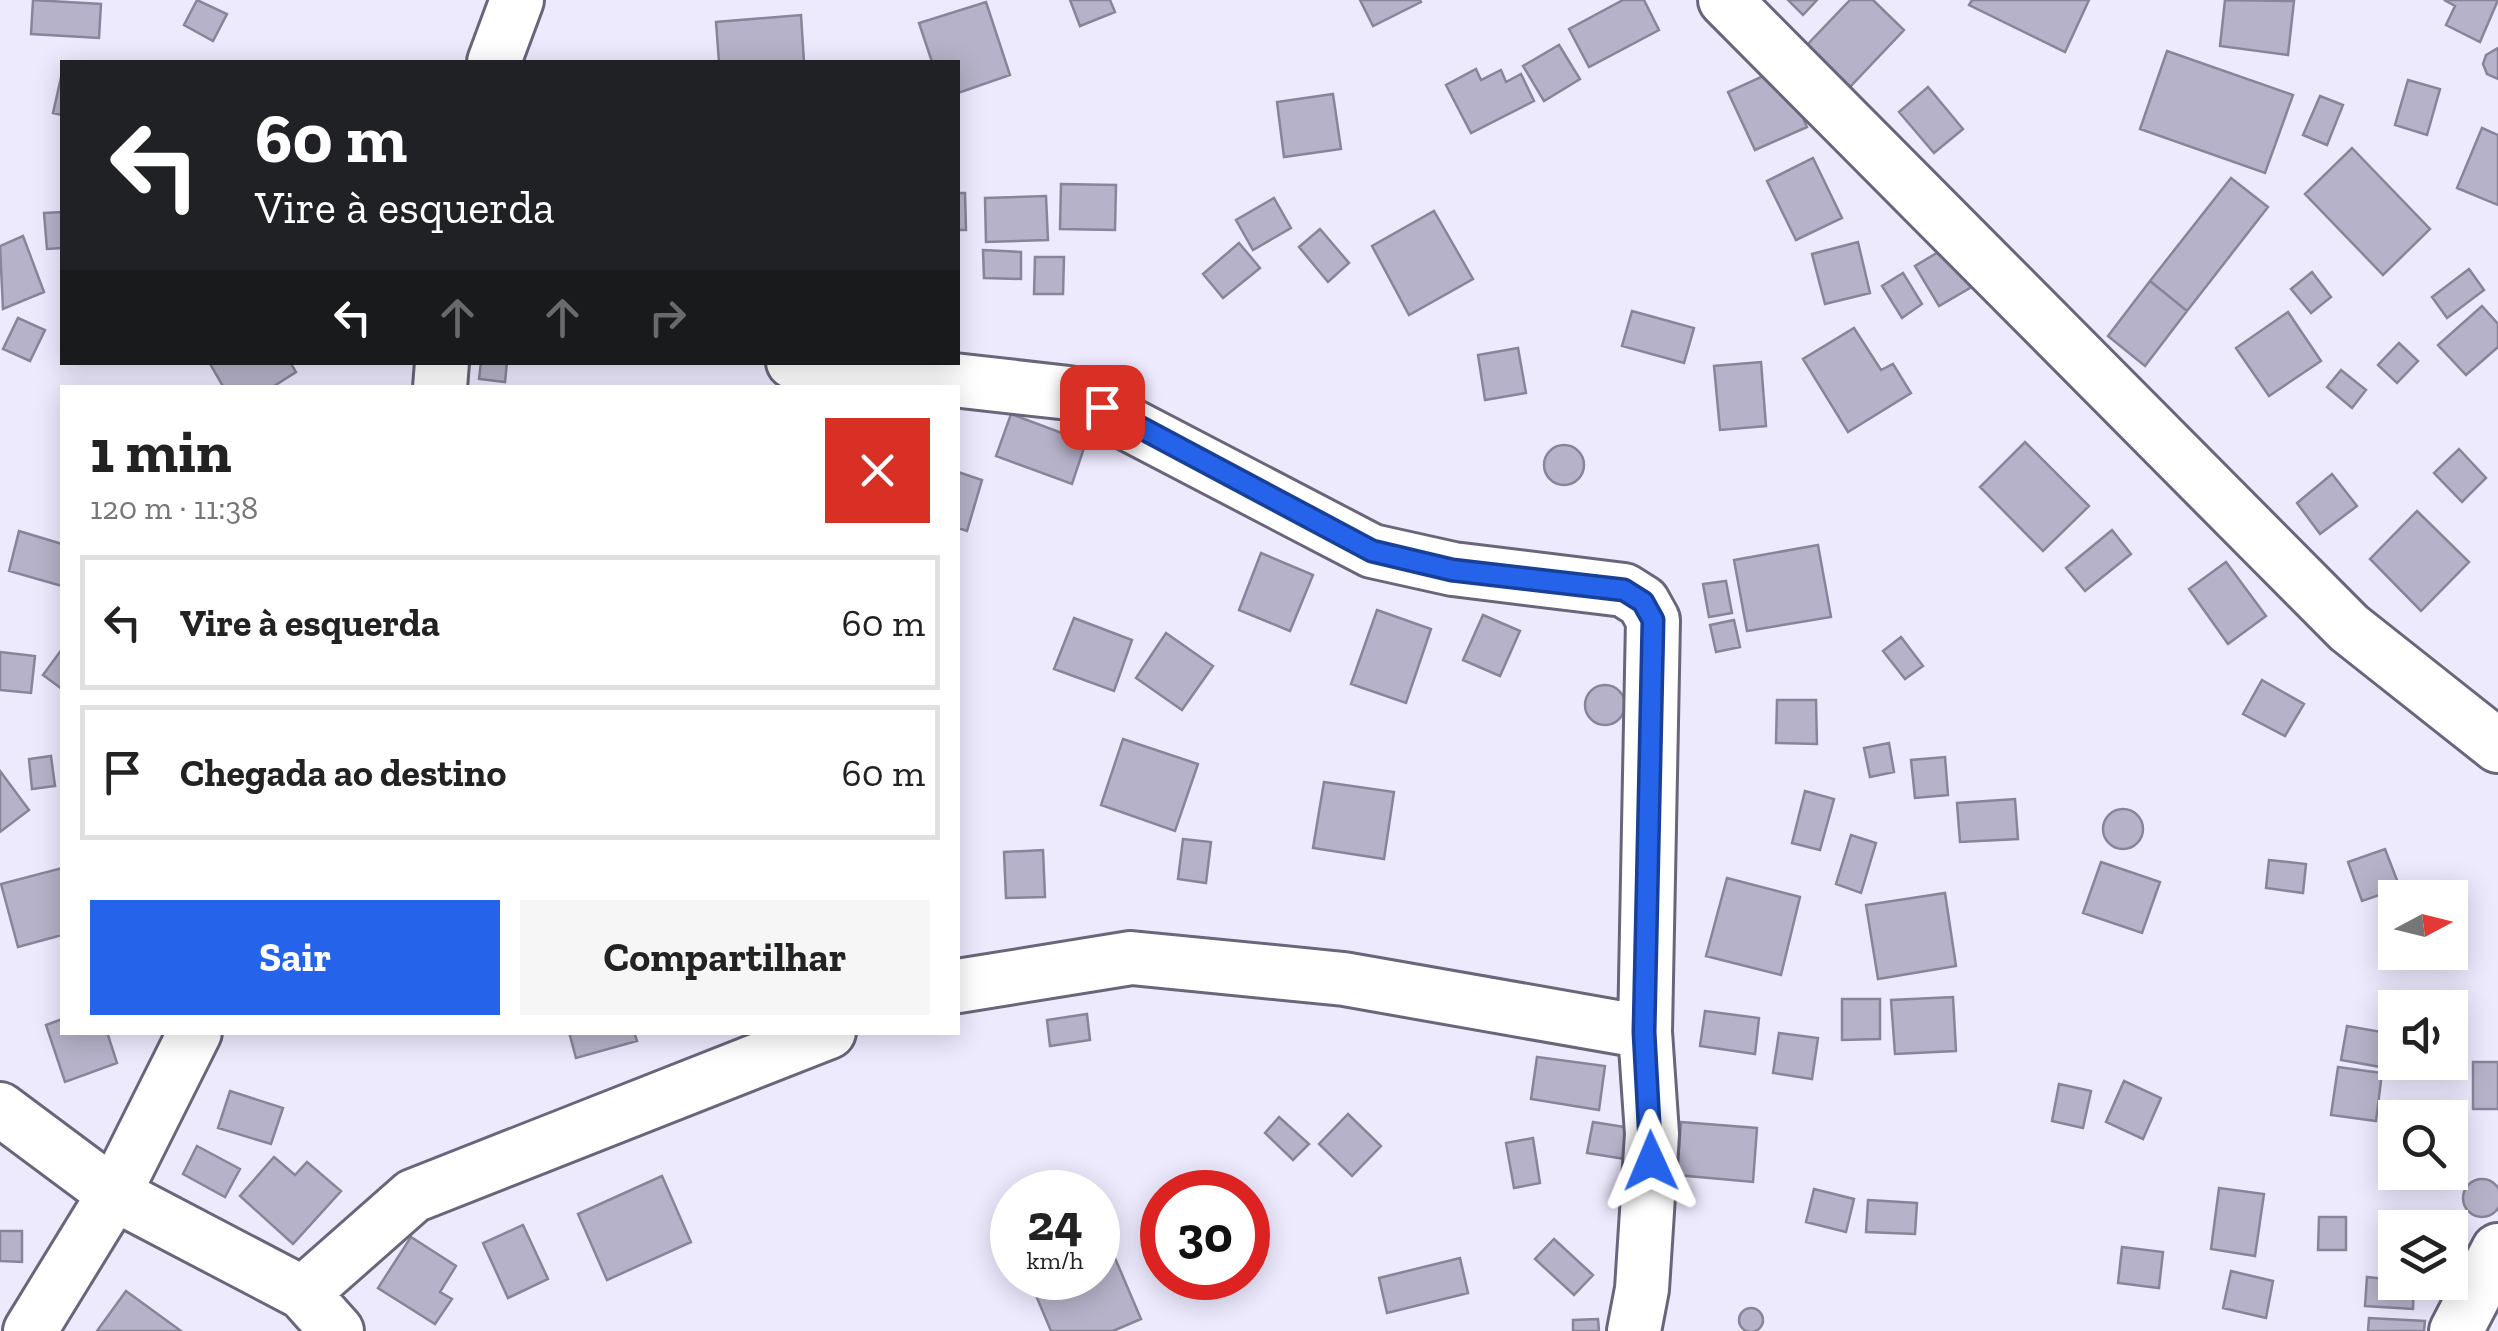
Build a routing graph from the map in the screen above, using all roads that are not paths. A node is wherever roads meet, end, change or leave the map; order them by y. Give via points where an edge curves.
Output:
1 (517, 0) edge
2 (1725, 0) edge
3 (495, 60) edge
4 (820, 365) edge
5 (2498, 746) edge
6 (960, 986) edge
7 (1644, 1032) junction
8 (194, 1035) edge
9 (821, 1035) edge
10 (0, 1110) edge
11 (114, 1194) junction
12 (2498, 1250) edge
13 (320, 1312) edge
14 (30, 1331) edge
15 (1634, 1331) edge
16 (2456, 1331) edge

1 - 3 street
2 - 5 street via 2349,628
4 - 7 street via 1069,393 1372,551 1452,570 1624,590 1643,602 1653,620
6 - 7 street via 1131,958 1344,978
7 - 15 street via 1652,1134
8 - 11 street
9 - 13 street via 413,1196
10 - 11 street
11 - 13 street
11 - 14 street
12 - 16 street

